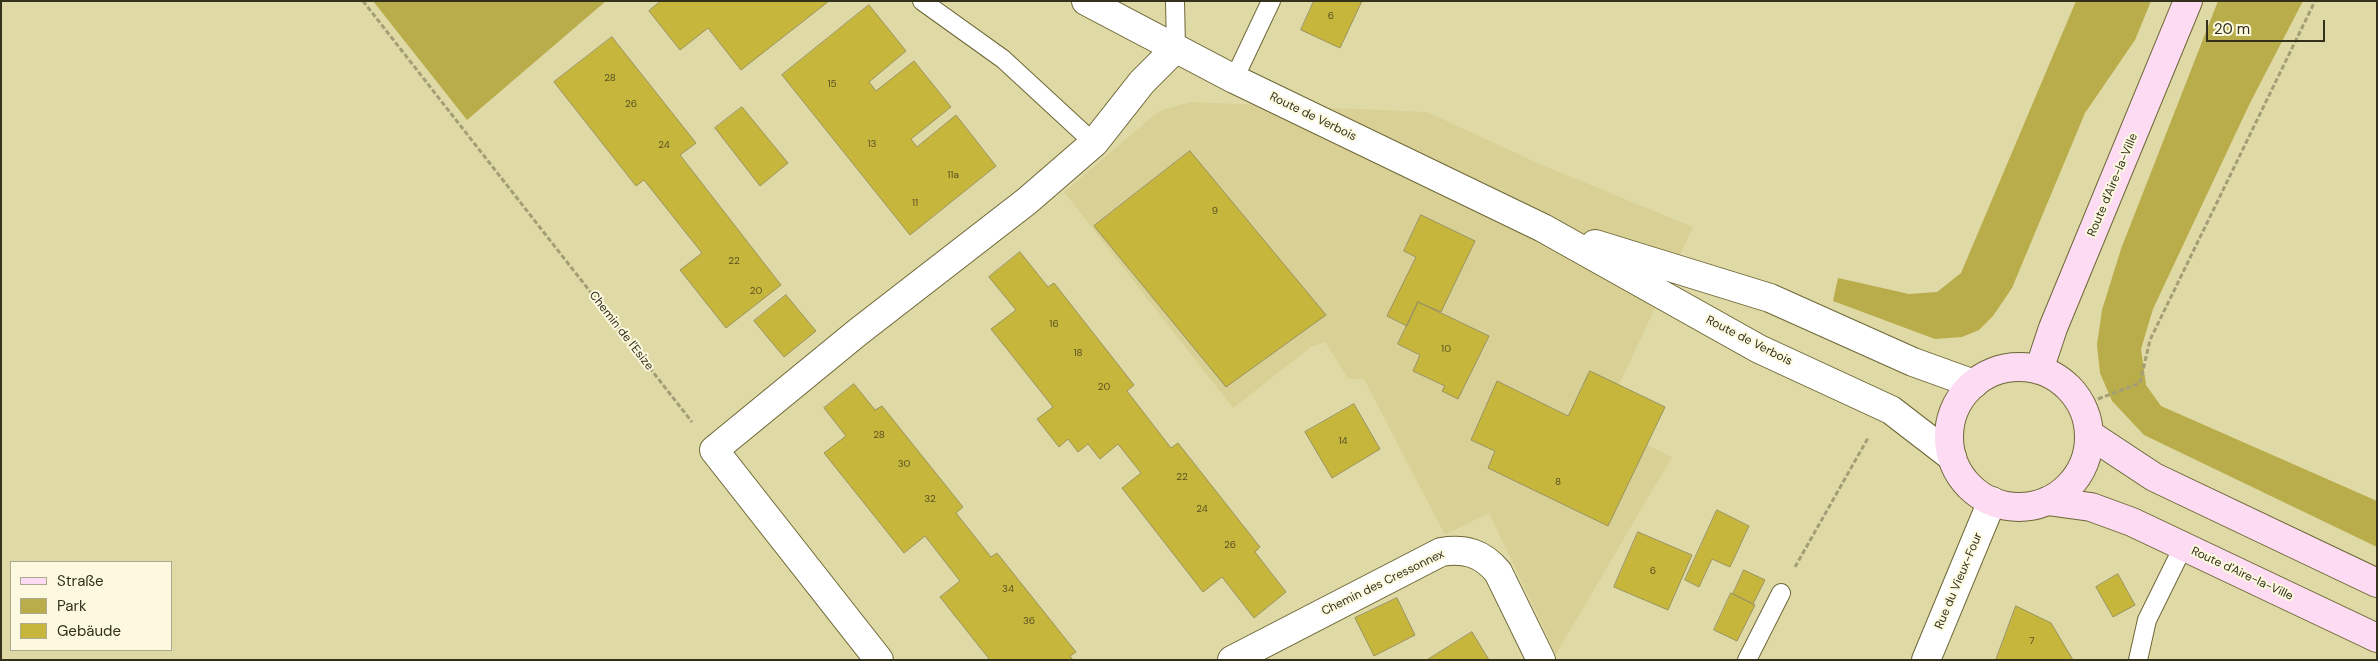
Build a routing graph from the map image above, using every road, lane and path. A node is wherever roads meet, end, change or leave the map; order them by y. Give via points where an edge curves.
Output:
1 (363, 1) edge
2 (922, 1) edge
3 (1086, 1) edge
4 (1175, 1) edge
5 (1271, 1) edge
6 (2188, 1) edge
7 (2315, 1) edge
8 (1176, 48) junction
9 (1234, 79) junction
10 (1094, 144) junction
11 (1543, 228) junction
12 (2039, 370) junction
13 (1974, 384) junction
14 (2098, 399) dead end
15 (1872, 430) dead end
16 (2090, 434) junction
17 (714, 450) junction
18 (1952, 456) junction
19 (1992, 501) junction
20 (2047, 501) junction
21 (2183, 547) junction
22 (2377, 583) edge
23 (1781, 593) joint
24 (2377, 638) edge
25 (879, 660) edge
26 (1232, 660) edge
27 (1541, 660) edge
28 (1747, 660) edge
29 (1926, 660) edge
30 (2138, 660) edge

1 - 17 path, Chemin de l'Esize
2 - 10 lane via 1003,59
3 - 8 street, Route de Verbois
4 - 8 lane
5 - 9 lane
6 - 12 main road, Route d'Aire-la-Ville via 2053,328
7 - 14 path via 2150,340 2140,383
8 - 9 street, Route de Verbois
8 - 10 street via 1142,82
9 - 11 street, Route de Verbois
10 - 17 street
11 - 13 street, Route de Verbois via 1770,298 1913,362
11 - 18 street, Route de Verbois via 1759,349 1891,410
12 - 13 main road via 2020,367 1996,371
12 - 16 main road via 2057,378 2071,390 2081,403
13 - 18 main road via 1959,402 1950,427
15 - 23 path
16 - 20 main road via 2083,467 2070,486
16 - 22 main road via 2154,477
17 - 25 street
18 - 19 main road via 1961,476
19 - 20 main road via 2024,507
19 - 29 street, Rue du Vieux-Four
20 - 21 main road, Route d'Aire-la-Ville via 2091,507 2132,522
21 - 24 main road, Route d'Aire-la-Ville
21 - 30 lane via 2147,620
23 - 28 lane
26 - 27 street, Chemin des Cressonnex via 1441,552 1459,549 1489,561 1498,572

